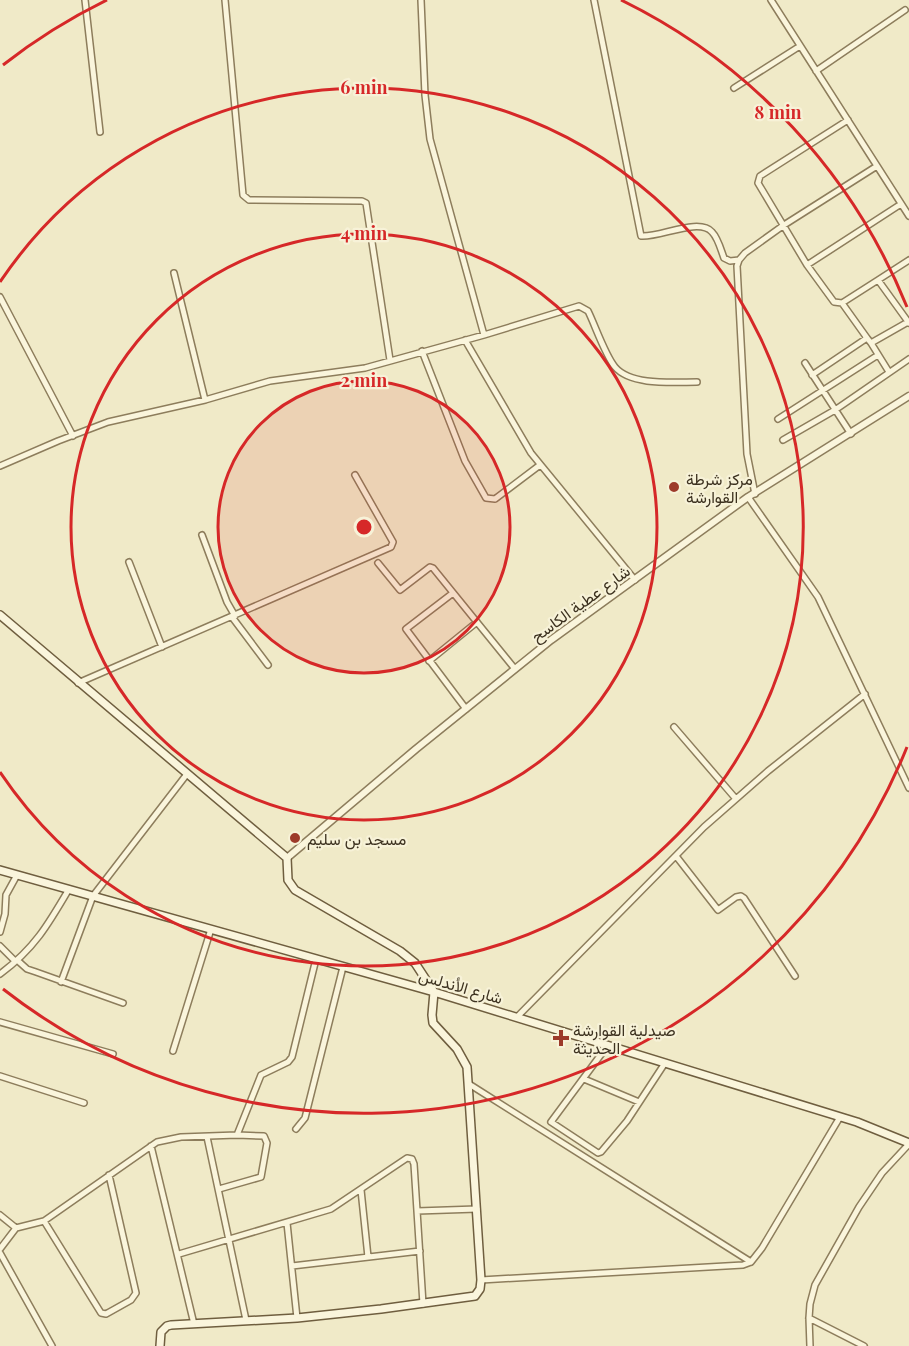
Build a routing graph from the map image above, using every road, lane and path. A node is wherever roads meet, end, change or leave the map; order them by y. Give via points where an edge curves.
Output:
1 (85, 0) edge
2 (225, 0) edge
3 (421, 0) edge
4 (594, 0) edge
5 (771, 0) edge
6 (905, 10) dead end
7 (800, 46) junction
8 (816, 71) junction
9 (734, 88) dead end
10 (848, 120) junction
11 (100, 132) dead end
12 (877, 166) junction
13 (901, 204) junction
14 (909, 216) edge
15 (784, 225) junction
16 (739, 260) junction
17 (909, 260) edge
18 (807, 265) junction
19 (174, 273) dead end
20 (878, 280) junction
21 (0, 297) edge
22 (843, 303) junction
23 (909, 322) edge
24 (484, 335) junction
25 (465, 340) junction
26 (869, 341) junction
27 (422, 351) junction
28 (878, 355) junction
29 (909, 359) edge
30 (390, 360) junction
31 (805, 363) dead end
32 (890, 372) junction
33 (812, 375) junction
34 (697, 382) dead end
35 (823, 391) junction
36 (909, 396) edge
37 (205, 400) junction
38 (835, 410) junction
39 (778, 419) dead end
40 (851, 434) junction
41 (73, 436) junction
42 (783, 440) dead end
43 (540, 465) junction
44 (0, 466) edge
45 (355, 475) dead end
46 (751, 496) junction
47 (202, 535) dead end
48 (129, 562) dead end
49 (378, 563) dead end
50 (635, 580) junction
51 (453, 593) junction
52 (0, 615) edge
53 (233, 616) junction
54 (477, 622) junction
55 (162, 647) junction
56 (429, 660) junction
57 (267, 665) dead end
58 (515, 669) junction
59 (78, 683) junction
60 (865, 694) junction
61 (466, 709) junction
62 (674, 727) dead end
63 (187, 774) junction
64 (909, 788) edge
65 (736, 799) junction
66 (676, 856) junction
67 (287, 858) junction
68 (0, 870) edge
69 (17, 875) junction
70 (69, 890) junction
71 (93, 896) junction
72 (211, 929) junction
73 (0, 932) edge
74 (0, 946) edge
75 (316, 959) junction
76 (16, 961) junction
77 (343, 967) junction
78 (0, 974) edge
79 (795, 976) dead end
80 (61, 982) junction
81 (434, 992) junction
82 (123, 1003) dead end
83 (517, 1017) junction
84 (0, 1022) edge
85 (608, 1045) junction
86 (173, 1051) dead end
87 (113, 1054) dead end
88 (665, 1063) junction
89 (0, 1076) edge
90 (584, 1079) junction
91 (469, 1084) junction
92 (639, 1102) junction
93 (84, 1103) dead end
94 (840, 1117) junction
95 (296, 1129) dead end
96 (237, 1135) junction
97 (207, 1137) junction
98 (909, 1144) edge
99 (151, 1146) junction
100 (109, 1175) junction
101 (219, 1189) junction
102 (361, 1190) junction
103 (477, 1209) junction
104 (417, 1211) junction
105 (0, 1215) edge
106 (44, 1221) junction
107 (287, 1223) junction
108 (16, 1228) junction
109 (230, 1240) junction
110 (0, 1251) edge
111 (420, 1251) junction
112 (179, 1254) junction
113 (368, 1257) junction
114 (751, 1262) junction
115 (292, 1266) junction
116 (481, 1280) junction
117 (423, 1304) junction
118 (297, 1318) junction
119 (809, 1318) junction
120 (246, 1320) junction
121 (194, 1323) junction
122 (52, 1346) edge
123 (160, 1346) edge
124 (810, 1346) edge
125 (864, 1346) edge

1 - 11 street
2 - 30 street via 243,195 249,200 366,203
3 - 24 street via 430,139
4 - 16 street via 639,235 708,228 724,258
5 - 7 street
6 - 8 street
7 - 8 street
7 - 9 street
8 - 10 street
10 - 12 street
10 - 15 street via 760,176 758,183
12 - 13 street
12 - 15 street
13 - 14 street
13 - 18 street
15 - 16 street
15 - 18 street
16 - 46 street
17 - 20 street
18 - 22 street via 834,302
19 - 37 street
20 - 22 street
20 - 23 street
21 - 41 street
22 - 26 street
23 - 26 street
24 - 25 street
24 - 34 street via 579,306 588,311 614,366 628,376
25 - 27 street
25 - 43 street
26 - 28 street
26 - 33 street
27 - 30 street
27 - 43 street via 465,461 486,498 495,499
28 - 32 street
28 - 35 street
29 - 32 street
30 - 37 street via 365,368 270,381
31 - 33 street
32 - 38 street
33 - 35 street
35 - 38 street
35 - 39 street
36 - 40 street, شارع عطية الكاسح
37 - 41 street via 108,422
38 - 40 street
38 - 42 street
40 - 46 street, شارع عطية الكاسح
41 - 44 street
43 - 50 street
45 - 53 street via 393,542 390,547
46 - 50 street, شارع عطية الكاسح
46 - 60 street via 818,597
47 - 53 street
48 - 55 street
49 - 51 street via 400,590 430,567
50 - 58 street, شارع عطية الكاسح
51 - 54 street
51 - 56 street via 407,627
52 - 59 main road
53 - 55 street
53 - 57 street
54 - 56 street
54 - 58 street
55 - 59 street
56 - 61 street
58 - 61 street, شارع عطية الكاسح
59 - 63 main road
60 - 64 street
60 - 65 street
61 - 67 street, شارع عطية الكاسح
62 - 65 street
63 - 67 main road
63 - 71 street
65 - 66 street
66 - 79 street via 718,910 736,897 744,898
66 - 83 street
67 - 81 main road via 288,880 295,890 400,951 415,963
68 - 69 main road, شارع الأندلس
69 - 70 main road, شارع الأندلس
69 - 73 street via 6,895
70 - 71 main road, شارع الأندلس
70 - 76 street via 36,942
71 - 72 main road, شارع الأندلس
71 - 80 street
72 - 75 main road, شارع الأندلس
72 - 86 street
74 - 76 street
75 - 77 main road, شارع الأندلس
75 - 96 street via 292,1057 261,1075
76 - 78 street
76 - 80 street
77 - 81 main road, شارع الأندلس
77 - 95 street via 305,1118
80 - 82 street
81 - 83 main road, شارع الأندلس
81 - 91 main road via 433,1023 463,1058
83 - 85 main road, شارع الأندلس
84 - 87 street
85 - 88 main road, شارع الأندلس
85 - 90 street
88 - 92 street
88 - 94 main road, شارع الأندلس
89 - 93 street
90 - 92 street
90 - 92 street via 551,1123 598,1153
91 - 103 main road
91 - 114 street
94 - 98 main road, شارع الأندلس
94 - 114 street
96 - 97 street
96 - 101 street via 266,1138 263,1175
97 - 99 street via 167,1139
97 - 101 street
98 - 119 street via 882,1173 815,1286
99 - 100 street
99 - 112 street
100 - 106 street
100 - 106 street via 136,1293 131,1300 101,1313
101 - 109 street
102 - 104 street via 407,1158 412,1159
102 - 107 street via 331,1209
102 - 113 street
103 - 104 street
103 - 116 main road
104 - 111 street
105 - 108 street
106 - 108 street
107 - 109 street
107 - 115 street
108 - 110 street
109 - 112 street
109 - 120 street
110 - 122 street
111 - 113 street
111 - 117 street
112 - 121 street
113 - 115 street
114 - 116 street
115 - 118 street
116 - 117 main road via 478,1293 472,1298
117 - 118 main road
118 - 120 main road
119 - 124 street
119 - 125 street
120 - 121 main road
121 - 123 main road via 167,1326 161,1332

